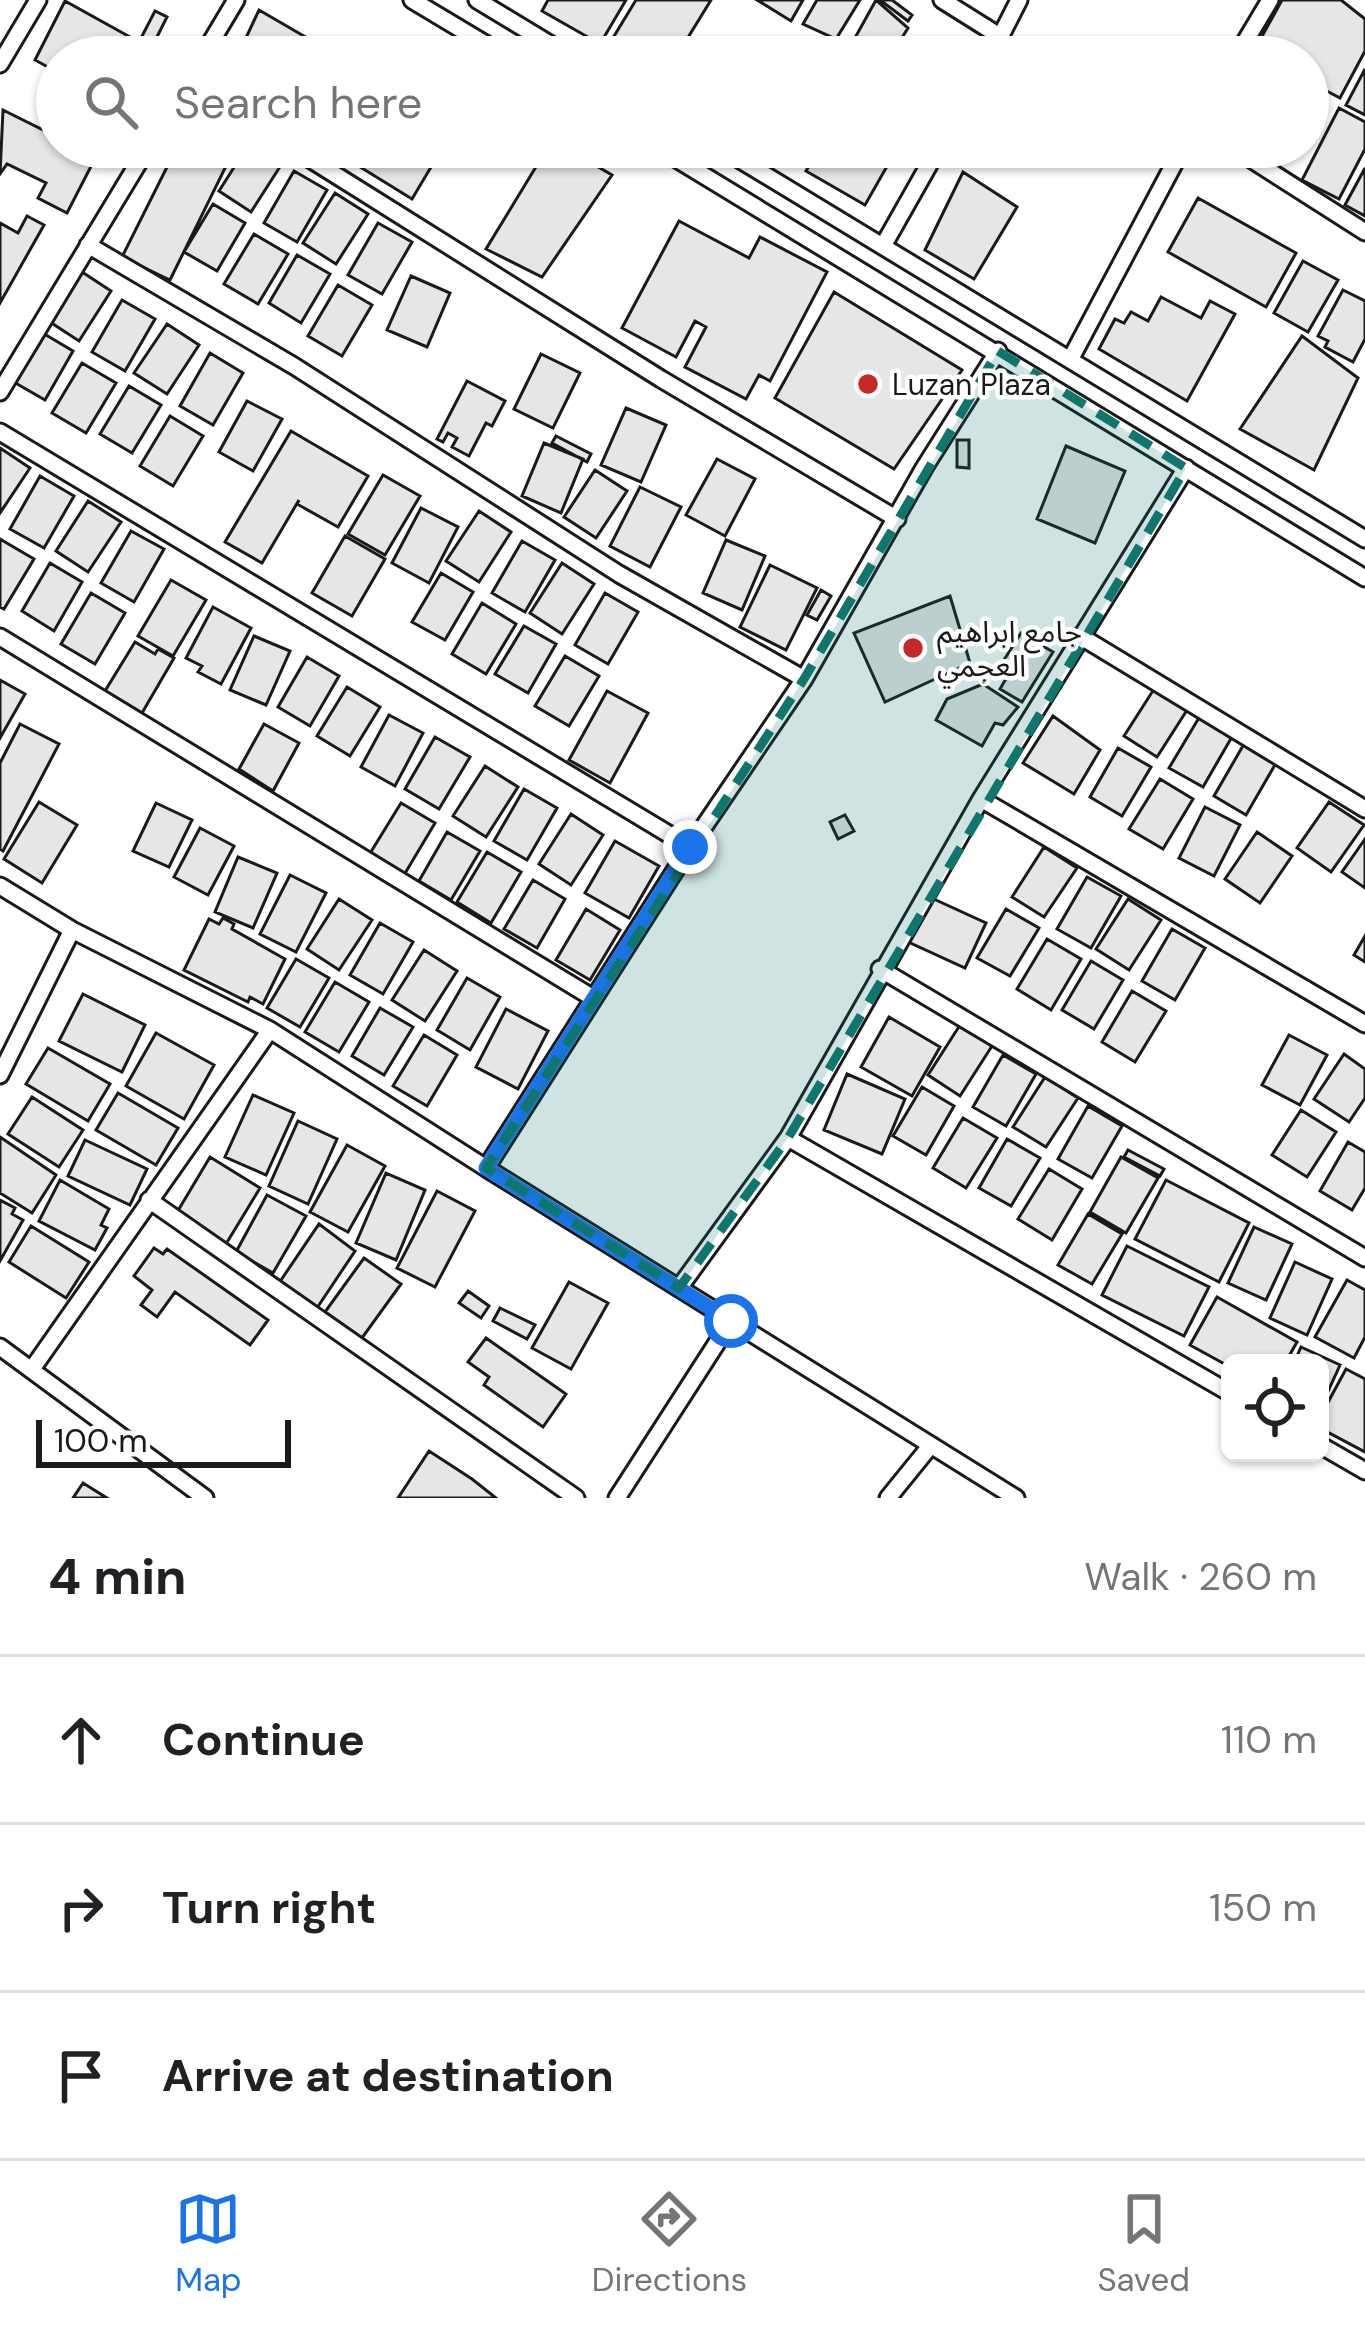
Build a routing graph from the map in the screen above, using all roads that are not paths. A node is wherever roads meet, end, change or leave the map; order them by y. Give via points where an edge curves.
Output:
1 (38, 0) edge
2 (236, 0) edge
3 (412, 0) edge
4 (477, 0) edge
5 (942, 0) edge
6 (1019, 0) edge
7 (1270, 0) edge
8 (215, 36) edge
9 (472, 36) edge
10 (536, 36) edge
11 (999, 36) edge
12 (1001, 36) edge
13 (1249, 36) edge
14 (0, 64) edge
15 (135, 168) edge
16 (324, 168) edge
17 (692, 168) edge
18 (754, 168) edge
19 (927, 168) edge
20 (1172, 168) edge
21 (1265, 168) edge
22 (1365, 232) edge
23 (88, 245) junction
24 (883, 246) junction
25 (998, 351) junction
26 (1070, 360) junction
27 (0, 392) edge
28 (0, 432) edge
29 (1186, 468) junction
30 (898, 519) junction
31 (1365, 539) edge
32 (1365, 578) edge
33 (1080, 636) junction
34 (0, 638) edge
35 (804, 679) junction
36 (981, 799) junction
37 (1365, 809) edge
38 (690, 847) junction
39 (0, 886) edge
40 (72, 930) junction
41 (880, 969) junction
42 (592, 998) junction
43 (1365, 1024) edge
44 (270, 1030) junction
45 (0, 1075) edge
46 (788, 1138) junction
47 (486, 1168) junction
48 (149, 1200) junction
49 (1365, 1258) edge
50 (679, 1288) junction
51 (731, 1321) junction
52 (0, 1347) edge
53 (32, 1370) junction
54 (1221, 1389) edge
55 (931, 1445) junction
56 (1329, 1450) edge
57 (1365, 1472) edge
58 (206, 1498) edge
59 (576, 1498) edge
60 (617, 1498) edge
61 (888, 1498) edge
62 (1016, 1498) edge

1 - 14 street
2 - 8 street
3 - 9 street
4 - 10 street
5 - 11 street
6 - 12 street
7 - 13 street
15 - 23 street
16 - 30 street
17 - 25 street
18 - 24 street
19 - 24 street
20 - 26 street
21 - 22 street
23 - 27 street
23 - 35 street via 619,574
24 - 26 street
25 - 29 street
25 - 30 street
26 - 31 street
28 - 38 street
29 - 32 street
29 - 33 street
30 - 35 street
33 - 36 street
33 - 37 street
34 - 42 street
35 - 38 street
36 - 41 street
36 - 43 street
38 - 42 street
39 - 40 street
40 - 44 street
40 - 45 street
41 - 46 street
41 - 49 street
42 - 47 street
44 - 47 street
44 - 48 street
46 - 50 street
46 - 54 street
47 - 50 street
48 - 53 street
48 - 59 street
50 - 51 street
51 - 55 street
51 - 60 street
52 - 53 street
53 - 58 street
55 - 61 street
55 - 62 street
56 - 57 street

